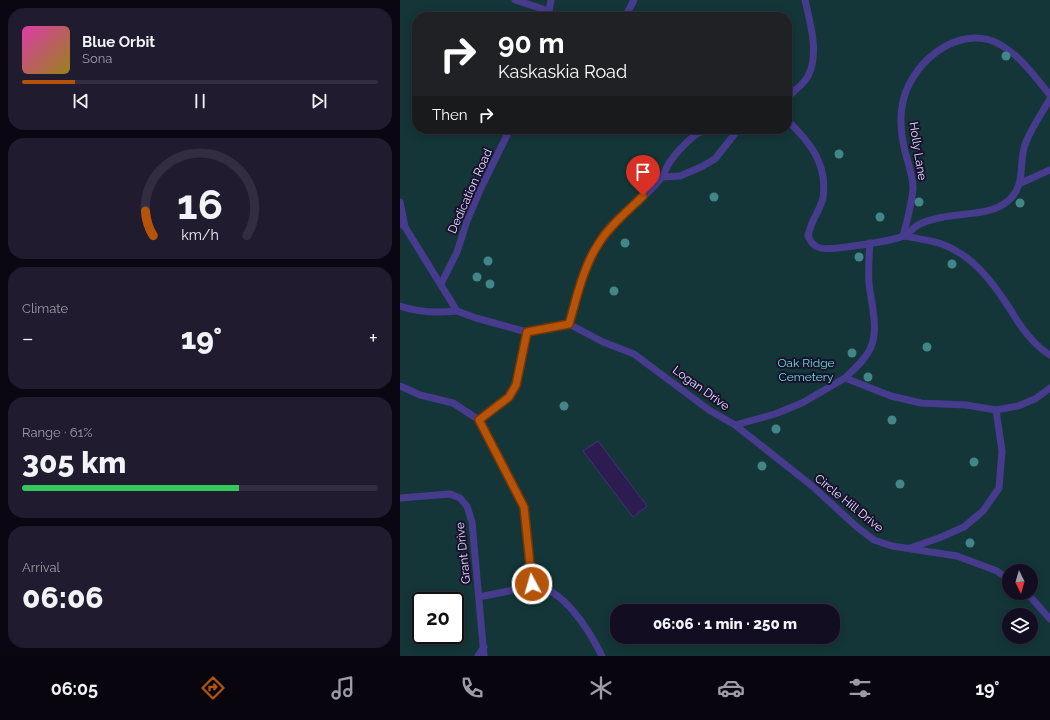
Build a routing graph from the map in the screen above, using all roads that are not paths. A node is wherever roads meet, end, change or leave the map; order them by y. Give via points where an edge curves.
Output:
1 (515, 0) edge
2 (551, 0) edge
3 (634, 0) edge
4 (805, 0) edge
5 (543, 12) edge
6 (548, 12) edge
7 (628, 12) edge
8 (792, 93) edge
9 (1050, 95) edge
10 (1050, 99) edge
11 (792, 125) edge
12 (508, 134) edge
13 (697, 134) edge
14 (736, 134) edge
15 (1050, 170) edge
16 (662, 176) junction
17 (1021, 183) junction
18 (400, 202) edge
19 (402, 225) edge
20 (903, 236) junction
21 (870, 243) junction
22 (441, 284) junction
23 (400, 306) edge
24 (457, 311) junction
25 (569, 324) junction
26 (527, 332) junction
27 (1050, 355) edge
28 (845, 378) junction
29 (400, 386) edge
30 (1050, 388) edge
31 (996, 410) junction
32 (479, 420) junction
33 (735, 425) junction
34 (400, 498) edge
35 (907, 548) junction
36 (1002, 575) edge
37 (532, 584) junction
38 (479, 597) junction
39 (1032, 600) edge
40 (1050, 619) edge
41 (484, 647) junction
42 (478, 656) edge
43 (484, 656) edge
44 (602, 656) edge

1 - 5 lane
2 - 6 lane
3 - 7 lane
4 - 8 lane via 812,26 814,52 809,74 800,88
9 - 20 lane, Holly Lane via 1021,60 998,44 979,38 964,39 945,47 924,62 906,89 902,108 901,128 913,188
10 - 17 lane via 1026,141 1022,154
11 - 21 lane via 814,150 821,166 823,200 810,226 808,236 812,245 821,249
12 - 22 lane, Dedication Road via 481,188 457,252
13 - 16 lane via 679,150
14 - 16 lane via 715,158 702,167 680,176
15 - 17 lane
16 - 25 lane via 615,223 599,243 580,286
17 - 20 lane via 1008,201 1000,206 990,210 936,218 920,224
18 - 19 lane
19 - 22 lane
20 - 21 lane
20 - 27 lane via 940,243 963,254 996,288 1029,337
21 - 28 lane, Logan Drive via 869,283 874,339 863,359
22 - 24 lane
23 - 24 lane via 435,313
24 - 26 lane
25 - 26 lane
25 - 33 lane, Logan Drive via 603,342 634,354 709,410
26 - 32 lane via 516,385 509,397
28 - 31 lane via 891,396 921,403 966,404
28 - 33 lane, Logan Drive via 802,403 775,414
29 - 32 lane via 420,395 453,403
30 - 31 lane via 1036,399
31 - 35 lane via 1002,451 999,488 983,511 964,527
32 - 37 lane via 524,507
33 - 35 lane, Circle Hill Drive via 811,485 874,540
34 - 38 lane, Grant Drive via 450,494 460,498 468,506 472,522
35 - 36 lane, Circle Hill Drive via 957,556
37 - 38 lane
37 - 44 lane via 549,590 574,612
38 - 41 lane, Grant Drive
39 - 40 lane
41 - 42 lane
41 - 43 lane, Grant Drive

